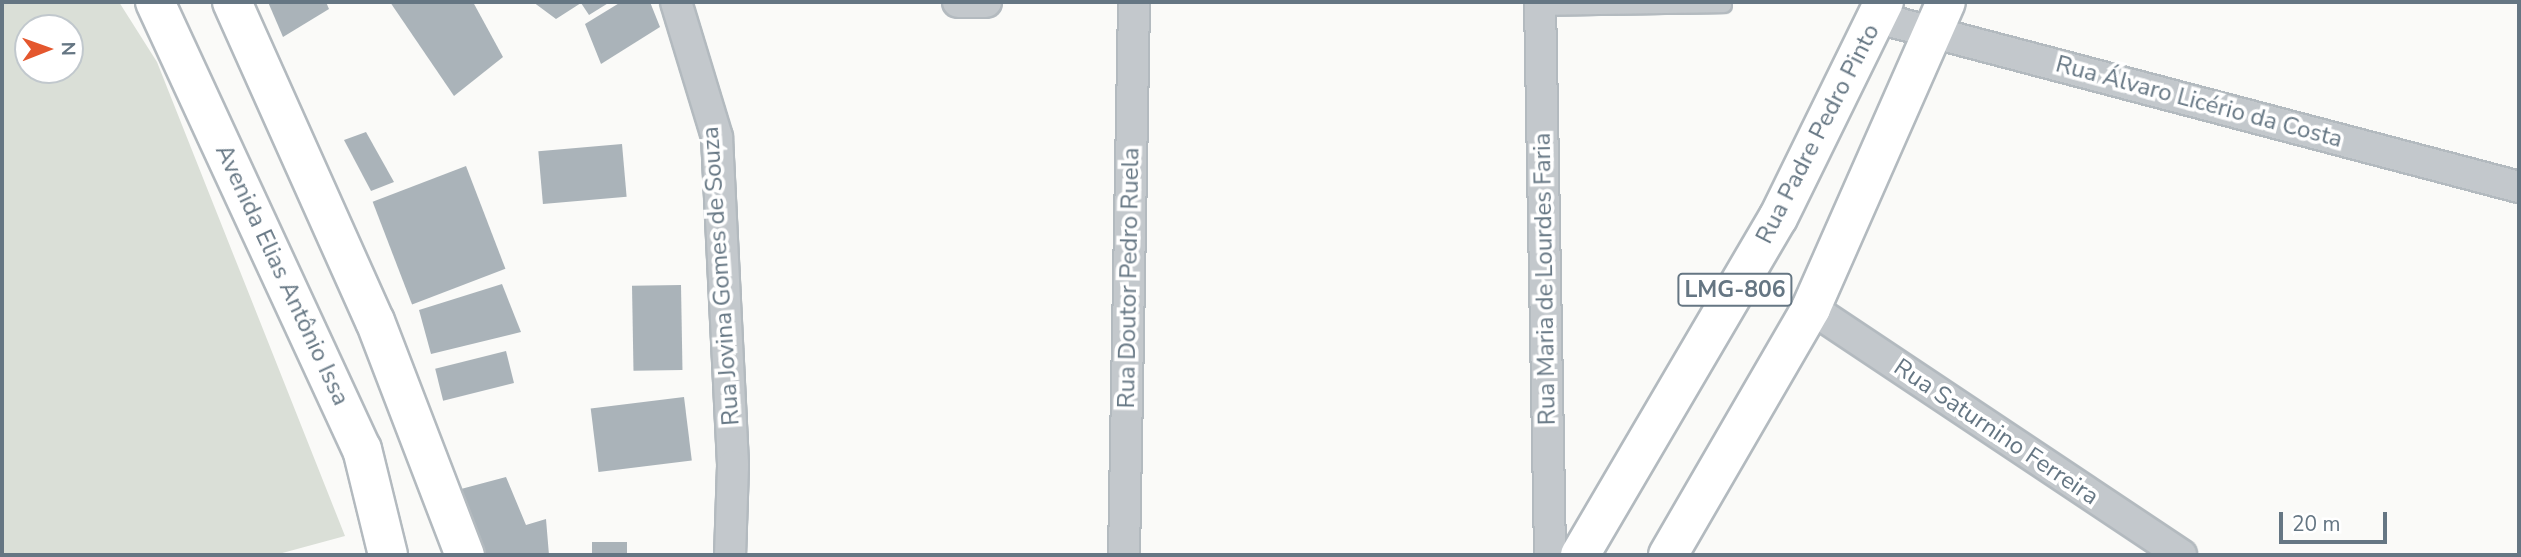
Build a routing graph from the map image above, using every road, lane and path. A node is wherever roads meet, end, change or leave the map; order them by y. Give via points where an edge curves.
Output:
1 (155, 2) edge
2 (232, 2) edge
3 (676, 2) edge
4 (958, 2) edge
5 (986, 2) edge
6 (1134, 2) edge
7 (1540, 5) edge
8 (1724, 5) dead end
9 (1881, 10) edge
10 (1941, 17) edge
11 (2519, 187) edge
12 (1811, 308) junction
13 (388, 555) edge
14 (465, 555) edge
15 (730, 555) edge
16 (1124, 555) edge
17 (1550, 555) edge
18 (1580, 555) edge
19 (1668, 555) edge
20 (2181, 555) edge

1 - 13 main road, Avenida Elias Antônio Issa via 362,449
2 - 14 main road via 375,321
3 - 15 street, Rua Jovina Gomes de Souza via 717,137 733,466
4 - 5 street
6 - 16 street, Rua Doutor Pedro Ruela
7 - 8 lane
7 - 17 street, Rua Maria de Lourdes Faria
9 - 10 street, Rua Álvaro Licério da Costa
9 - 18 main road, Rua Padre Pedro Pinto / LMG-806 via 1778,218
10 - 11 street, Rua Álvaro Licério da Costa
10 - 12 main road, LMG-806
12 - 19 main road, LMG-806
12 - 20 street, Rua Saturnino Ferreira

